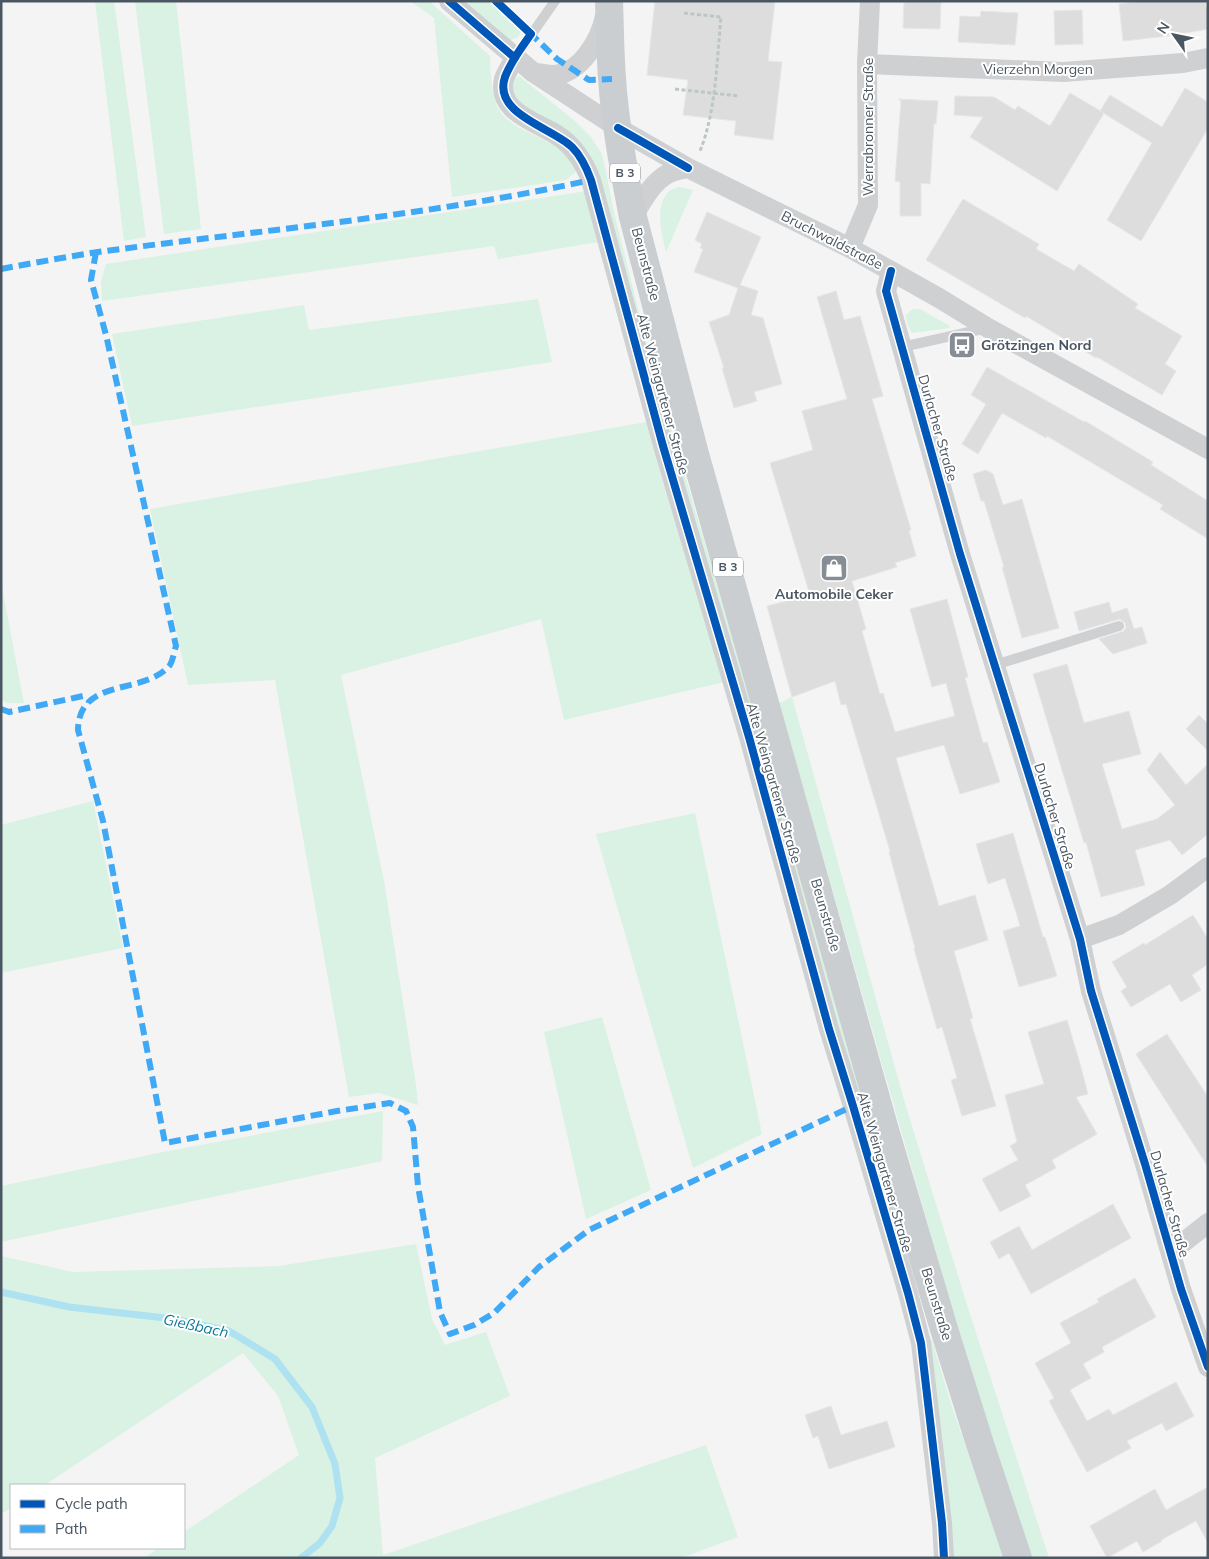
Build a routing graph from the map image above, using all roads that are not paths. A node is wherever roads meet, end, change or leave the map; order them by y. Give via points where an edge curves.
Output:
1 (449, 1) edge
2 (555, 1) edge
3 (609, 1) edge
4 (870, 1) edge
5 (515, 58) junction
6 (1208, 58) edge
7 (867, 64) junction
8 (534, 73) junction
9 (618, 128) junction
10 (688, 168) junction
11 (633, 217) junction
12 (850, 248) junction
13 (891, 271) junction
14 (988, 328) junction
15 (902, 347) junction
16 (1208, 449) edge
17 (1120, 626) dead end
18 (994, 665) junction
19 (1208, 867) edge
20 (1080, 939) junction
21 (1208, 1224) edge
22 (1171, 1252) junction
23 (1208, 1367) edge
24 (944, 1558) edge
25 (1018, 1558) edge

1 - 5 street, Bruchwaldstraße
2 - 5 lane
3 - 8 street via 603,27 587,55 571,69 555,75
3 - 9 main road, Beunstraße / B 3 via 612,79
4 - 7 street, Werrabronner Straße
5 - 8 street, Bruchwaldstraße
5 - 24 street, Alte Weingartener Straße via 504,79 509,105 523,118 558,136 573,148 591,180 829,1029 921,1343
6 - 7 street, Vierzehn Morgen via 1063,72
7 - 12 street, Werrabronner Straße via 868,205
8 - 9 street, Bruchwaldstraße
9 - 10 street, Bruchwaldstraße
9 - 11 main road, Beunstraße / B 3
10 - 11 street via 668,174 659,181 649,190
10 - 12 street, Bruchwaldstraße
11 - 25 main road, Beunstraße / B 3 via 695,454 883,1121 949,1347
12 - 13 street, Bruchwaldstraße
13 - 14 street, Bruchwaldstraße
13 - 15 street, Durlacher Straße via 886,291
14 - 15 lane
14 - 16 street, Bruchwaldstraße
15 - 18 street, Durlacher Straße
17 - 18 lane
18 - 20 street, Durlacher Straße
19 - 20 street via 1170,895 1119,925
20 - 22 street, Durlacher Straße via 1091,990
21 - 22 street
22 - 23 street, Durlacher Straße

